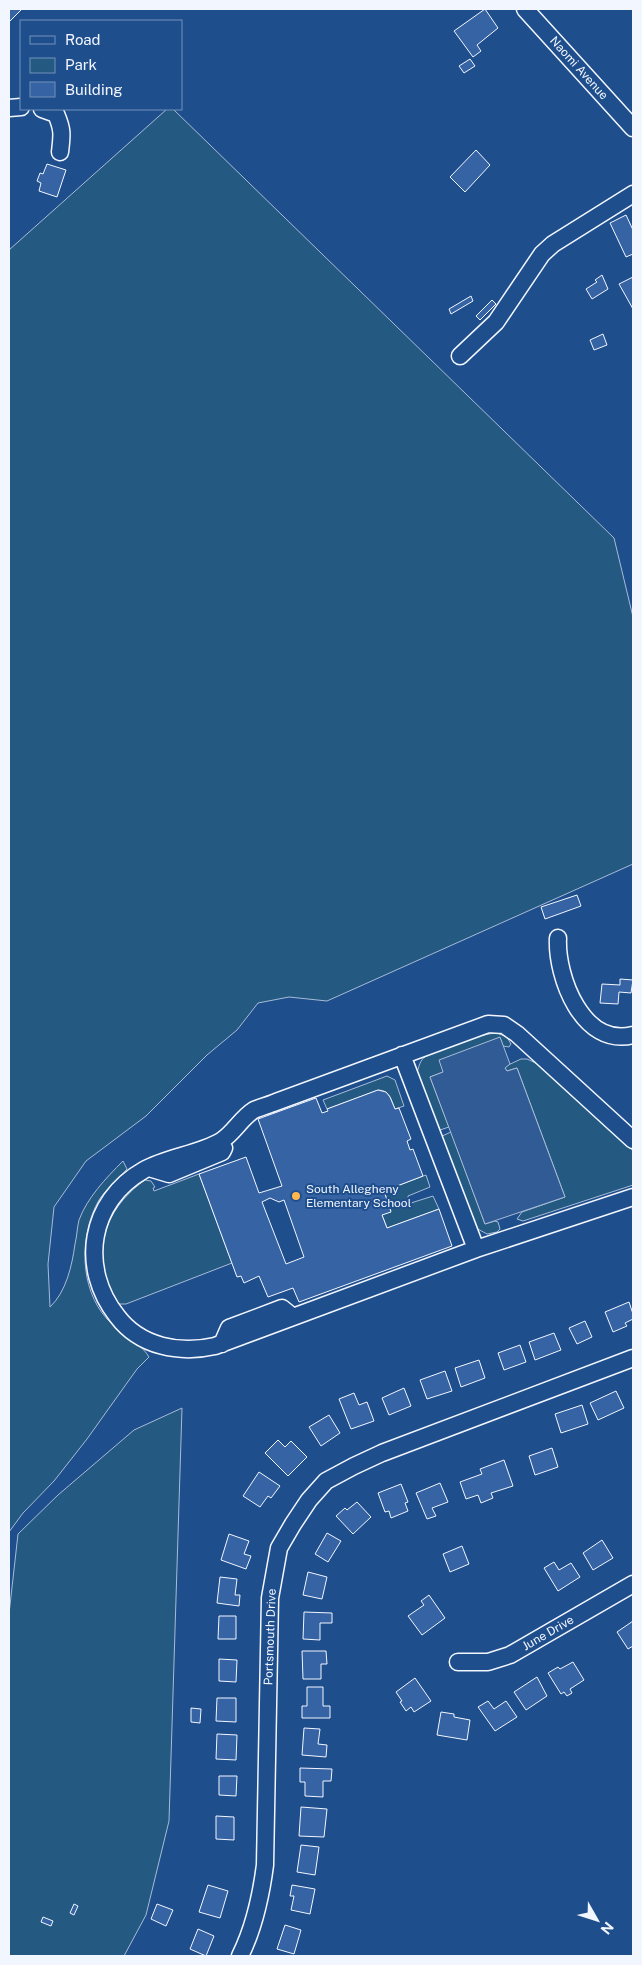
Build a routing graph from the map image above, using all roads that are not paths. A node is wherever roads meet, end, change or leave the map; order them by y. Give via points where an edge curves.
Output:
1 (526, 9) edge
2 (45, 110) edge
3 (633, 128) edge
4 (60, 152) dead end
5 (633, 194) edge
6 (460, 356) dead end
7 (558, 938) dead end
8 (633, 1035) edge
9 (402, 1055) junction
10 (633, 1140) edge
11 (633, 1198) edge
12 (476, 1249) junction
13 (633, 1358) edge
14 (633, 1584) edge
15 (458, 1662) dead end
16 (240, 1956) edge

1 - 3 street, Naomi Avenue
2 - 4 street via 56,114 61,125
5 - 6 street via 542,254 496,322
7 - 8 street via 557,954 568,992 586,1020 611,1036
9 - 10 street via 488,1024 504,1025
9 - 12 street
9 - 12 street via 254,1110 222,1141 149,1168 125,1184 100,1220 93,1248 96,1277 113,1312 130,1330 159,1345 180,1350 201,1349
11 - 12 street
13 - 16 street, Portsmouth Drive via 354,1466 326,1481 293,1524 279,1548 270,1598 262,1892
14 - 15 street, June Drive via 510,1655 488,1662

